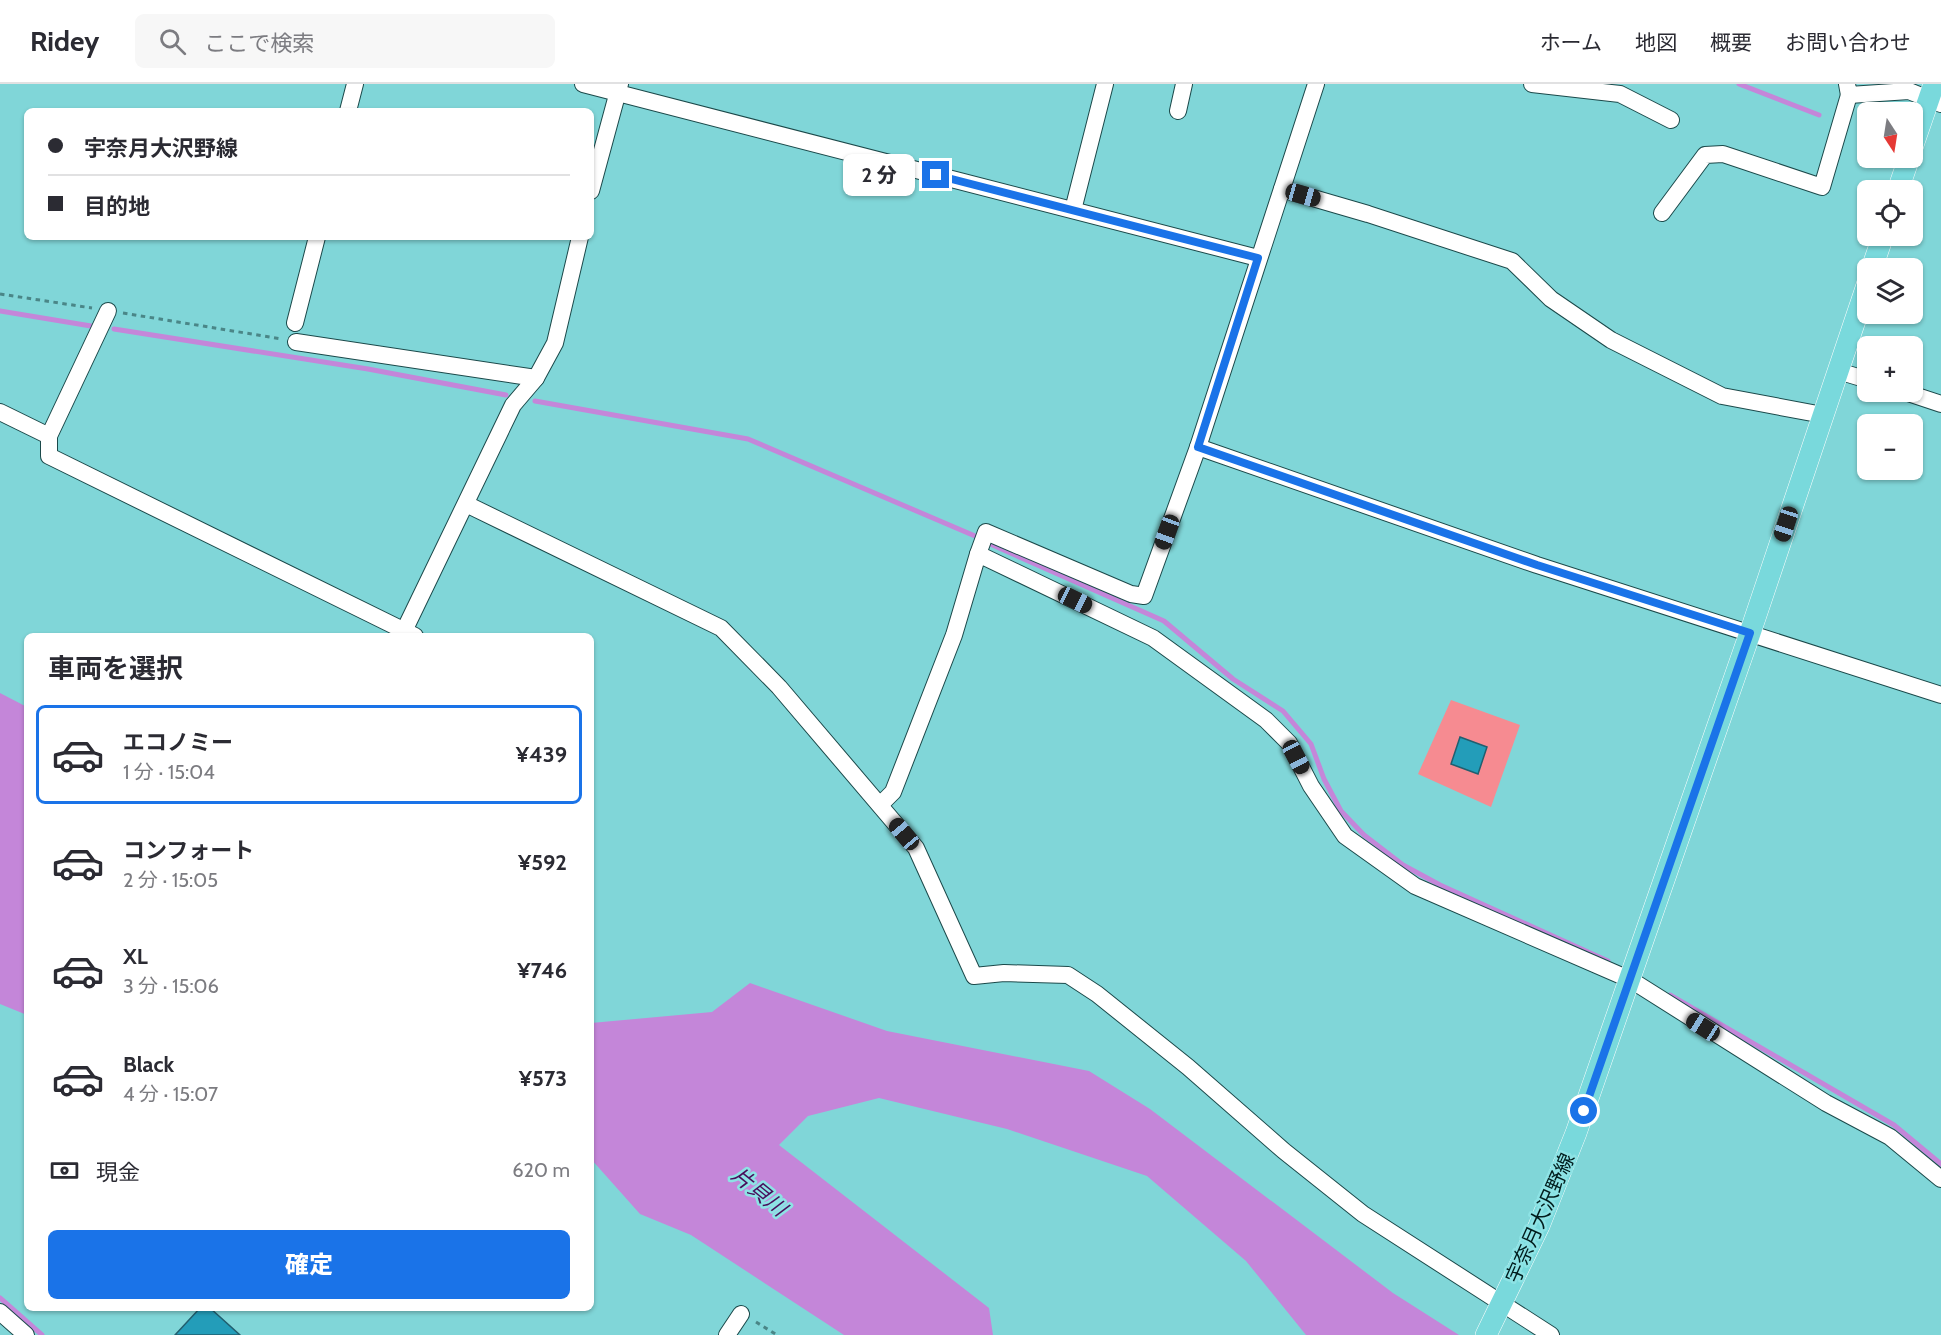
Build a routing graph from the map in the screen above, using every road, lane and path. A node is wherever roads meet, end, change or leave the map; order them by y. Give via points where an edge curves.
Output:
1 (355, 84) edge
2 (583, 84) edge
3 (1105, 84) edge
4 (1184, 84) edge
5 (1316, 84) edge
6 (1533, 84) edge
7 (619, 88) edge
8 (1848, 93) edge
9 (1935, 96) edge
10 (349, 108) edge
11 (1178, 111) dead end
12 (1671, 120) dead end
13 (1923, 123) edge
14 (594, 180) edge
15 (1282, 189) junction
16 (1073, 210) junction
17 (1662, 213) dead end
18 (316, 240) edge
19 (579, 240) edge
20 (1258, 258) junction
21 (0, 294) edge
22 (108, 311) junction
23 (1857, 315) edge
24 (295, 323) dead end
25 (296, 342) joint
26 (1838, 371) junction
27 (1857, 377) edge
28 (536, 378) junction
29 (1923, 398) edge
30 (1941, 404) edge
31 (0, 412) edge
32 (1823, 415) junction
33 (49, 436) junction
34 (1198, 447) junction
35 (466, 504) junction
36 (978, 554) junction
37 (409, 633) edge
38 (1750, 633) junction
39 (1941, 695) edge
40 (880, 805) junction
41 (1631, 980) junction
42 (1941, 1179) edge
43 (0, 1312) edge
44 (741, 1314) joint
45 (1493, 1321) edge
46 (26, 1335) edge
47 (727, 1335) edge
48 (777, 1335) edge
49 (1551, 1335) edge

1 - 10 street
2 - 7 street
3 - 16 street
4 - 11 street
5 - 15 street
6 - 12 street via 1620,94
7 - 14 street
7 - 16 street
8 - 9 street via 1909,91
8 - 17 street via 1822,187 1723,154 1705,154
9 - 13 main road
15 - 20 street
15 - 32 street via 1512,261 1551,299 1611,340 1722,396
16 - 20 street
18 - 24 street
19 - 28 street via 555,343
20 - 34 street
21 - 22 path
22 - 25 path
22 - 33 street
23 - 26 main road, 宇奈月大沢野線
25 - 28 street
26 - 27 street
26 - 32 main road, 宇奈月大沢野線
28 - 35 street via 513,405
29 - 30 street
31 - 33 street
32 - 38 main road, 宇奈月大沢野線
33 - 37 street via 49,456
34 - 36 street via 1144,596 1131,594 986,531
34 - 38 street via 1537,565
35 - 37 street
35 - 40 street via 721,628 779,687
36 - 40 street via 954,635 893,792
36 - 41 street via 1154,638 1258,714 1289,743 1311,786 1345,836 1415,885
38 - 39 street
38 - 41 main road, 宇奈月大沢野線
40 - 45 street via 916,848 974,976 1068,975 1097,994
41 - 42 street via 1826,1103 1890,1137
41 - 45 main road, 宇奈月大沢野線 via 1539,1226
43 - 46 street
44 - 47 street
44 - 48 path
45 - 49 street

